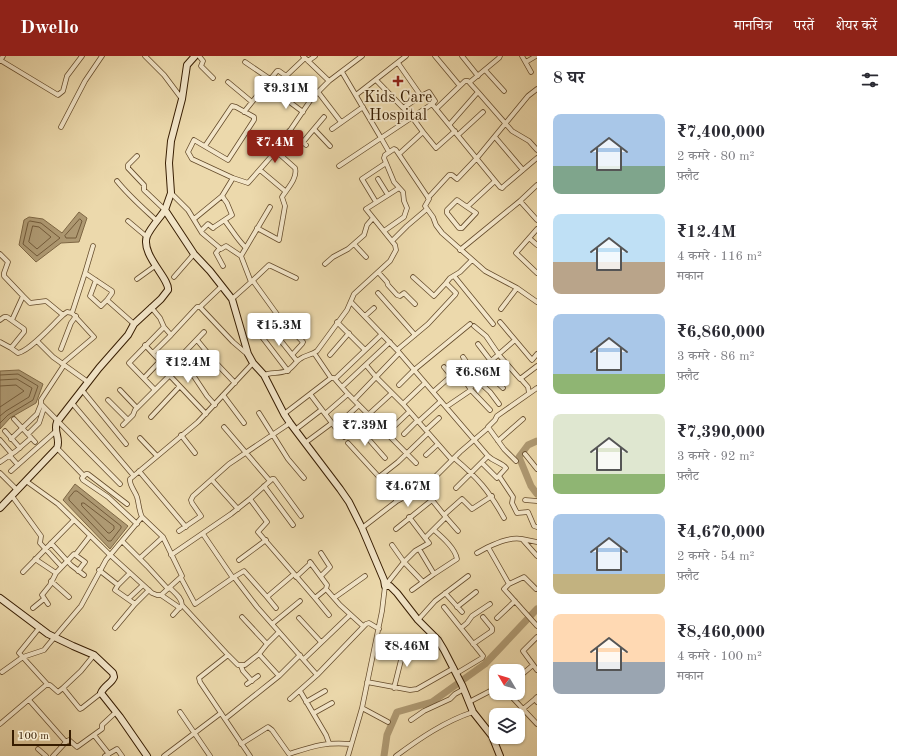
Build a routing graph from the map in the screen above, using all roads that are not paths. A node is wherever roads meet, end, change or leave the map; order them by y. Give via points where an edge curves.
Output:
1 (3, 56) edge
2 (82, 56) edge
3 (102, 56) edge
4 (145, 56) edge
5 (188, 56) edge
6 (195, 56) edge
7 (199, 56) edge
8 (315, 56) edge
9 (362, 56) edge
10 (406, 56) edge
11 (435, 56) edge
12 (462, 56) edge
13 (500, 56) edge
14 (522, 56) edge
15 (536, 56) edge
16 (305, 58) edge
17 (0, 61) edge
18 (245, 62) dead end
19 (526, 62) junction
20 (398, 63) junction
21 (187, 65) junction
22 (485, 70) junction
23 (342, 72) junction
24 (531, 72) dead end
25 (478, 76) junction
26 (213, 78) dead end
27 (270, 79) junction
28 (376, 80) junction
29 (329, 81) junction
30 (228, 82) dead end
31 (470, 82) junction
32 (460, 86) junction
33 (537, 89) edge
34 (504, 91) dead end
35 (318, 92) junction
36 (478, 92) junction
37 (279, 94) dead end
38 (356, 95) junction
39 (420, 96) junction
40 (182, 99) junction
41 (252, 102) junction
42 (432, 104) junction
43 (363, 107) junction
44 (403, 108) junction
45 (436, 109) junction
46 (244, 112) junction
47 (303, 112) junction
48 (483, 112) dead end
49 (324, 117) dead end
50 (412, 117) junction
51 (341, 122) junction
52 (450, 124) junction
53 (505, 124) junction
54 (61, 127) dead end
55 (314, 129) junction
56 (332, 129) dead end
57 (289, 131) junction
58 (423, 132) junction
59 (457, 133) junction
60 (495, 137) junction
61 (381, 138) junction
62 (205, 146) junction
63 (330, 146) dead end
64 (537, 150) edge
65 (276, 151) junction
66 (389, 152) junction
67 (399, 154) junction
68 (137, 156) dead end
69 (477, 158) junction
70 (537, 159) edge
71 (386, 163) junction
72 (339, 166) dead end
73 (260, 170) junction
74 (523, 170) junction
75 (233, 178) junction
76 (378, 178) dead end
77 (495, 181) junction
78 (117, 182) dead end
79 (537, 186) edge
80 (399, 188) junction
81 (285, 191) junction
82 (171, 193) junction
83 (388, 195) junction
84 (222, 196) junction
85 (428, 198) junction
86 (520, 201) junction
87 (376, 202) junction
88 (270, 207) dead end
89 (468, 207) junction
90 (427, 209) junction
91 (165, 210) junction
92 (373, 218) junction
93 (194, 219) junction
94 (537, 220) edge
95 (128, 221) dead end
96 (157, 221) junction
97 (224, 221) junction
98 (257, 228) junction
99 (537, 229) edge
100 (201, 231) junction
101 (384, 231) junction
102 (147, 237) junction
103 (529, 238) junction
104 (392, 241) junction
105 (354, 244) junction
106 (537, 245) edge
107 (93, 246) dead end
108 (220, 248) junction
109 (245, 248) junction
110 (460, 250) junction
111 (0, 254) edge
112 (194, 254) junction
113 (240, 256) junction
114 (366, 257) dead end
115 (472, 260) junction
116 (325, 264) dead end
117 (155, 266) junction
118 (224, 266) dead end
119 (378, 272) junction
120 (85, 273) junction
121 (537, 273) edge
122 (454, 276) junction
123 (174, 277) dead end
124 (413, 277) dead end
125 (296, 278) dead end
126 (137, 279) dead end
127 (96, 280) junction
128 (252, 282) junction
129 (446, 283) junction
130 (222, 286) junction
131 (517, 288) junction
132 (378, 293) dead end
133 (23, 296) junction
134 (232, 299) junction
135 (107, 300) junction
136 (351, 302) junction
137 (537, 302) edge
138 (415, 304) dead end
139 (151, 307) junction
140 (200, 307) junction
141 (374, 308) dead end
142 (501, 309) dead end
143 (72, 312) junction
144 (63, 315) junction
145 (76, 316) junction
146 (364, 316) junction
147 (0, 320) edge
148 (12, 320) junction
149 (337, 322) junction
150 (500, 322) dead end
151 (134, 324) junction
152 (493, 324) dead end
153 (269, 326) dead end
154 (164, 327) junction
155 (204, 332) dead end
156 (349, 332) junction
157 (259, 333) dead end
158 (382, 334) junction
159 (171, 335) junction
160 (415, 336) junction
161 (197, 340) junction
162 (515, 340) junction
163 (37, 341) junction
164 (0, 342) edge
165 (390, 342) junction
166 (478, 344) dead end
167 (145, 345) junction
168 (10, 348) junction
169 (61, 349) dead end
170 (365, 350) junction
171 (398, 351) junction
172 (153, 353) junction
173 (183, 354) dead end
174 (248, 354) junction
175 (292, 354) junction
176 (314, 354) junction
177 (330, 355) dead end
178 (499, 355) junction
179 (463, 357) dead end
180 (536, 357) edge
181 (297, 361) junction
182 (491, 361) junction
183 (158, 363) junction
184 (253, 363) junction
185 (63, 364) junction
186 (366, 365) junction
187 (537, 366) edge
188 (444, 367) dead end
189 (414, 370) junction
190 (458, 370) dead end
191 (288, 371) junction
192 (486, 372) junction
193 (193, 375) dead end
194 (264, 375) junction
195 (169, 376) junction
196 (376, 376) junction
197 (451, 376) junction
198 (144, 378) junction
199 (333, 379) junction
200 (521, 379) junction
201 (478, 380) junction
202 (88, 382) junction
203 (456, 382) dead end
204 (235, 383) junction
205 (425, 383) junction
206 (399, 385) dead end
207 (179, 387) junction
208 (342, 387) junction
209 (503, 388) dead end
210 (537, 388) edge
211 (470, 389) junction
212 (82, 390) junction
213 (120, 390) dead end
214 (155, 390) junction
215 (433, 392) junction
216 (392, 393) junction
217 (529, 393) junction
218 (310, 394) junction
219 (348, 394) junction
220 (224, 395) junction
221 (108, 400) dead end
222 (354, 400) junction
223 (441, 401) junction
224 (72, 403) junction
225 (403, 404) junction
226 (499, 404) dead end
227 (215, 405) junction
228 (359, 405) junction
229 (43, 406) junction
230 (446, 407) junction
231 (137, 408) junction
232 (321, 410) junction
233 (490, 410) dead end
234 (409, 412) junction
235 (259, 413) dead end
236 (206, 414) junction
237 (284, 414) junction
238 (325, 414) junction
239 (369, 415) junction
240 (151, 417) dead end
241 (439, 418) dead end
242 (14, 419) dead end
243 (523, 419) dead end
244 (128, 420) junction
245 (418, 421) junction
246 (58, 422) junction
247 (244, 423) dead end
248 (290, 423) junction
249 (332, 423) junction
250 (123, 425) dead end
251 (357, 426) junction
252 (224, 427) dead end
253 (335, 427) junction
254 (488, 428) junction
255 (22, 429) junction
256 (295, 430) junction
257 (5, 431) dead end
258 (56, 431) junction
259 (427, 432) junction
260 (387, 433) junction
261 (273, 434) junction
262 (404, 434) dead end
263 (181, 435) junction
264 (31, 438) junction
265 (140, 438) dead end
266 (12, 439) junction
267 (0, 440) edge
268 (474, 440) junction
269 (498, 441) junction
270 (305, 442) junction
271 (348, 443) dead end
272 (126, 444) dead end
273 (438, 444) junction
274 (20, 448) junction
275 (57, 448) junction
276 (195, 453) dead end
277 (247, 453) junction
278 (407, 453) junction
279 (525, 454) dead end
280 (11, 455) junction
281 (426, 455) dead end
282 (157, 456) junction
283 (488, 456) junction
284 (385, 458) dead end
285 (453, 459) junction
286 (516, 461) dead end
287 (0, 462) edge
288 (416, 463) dead end
289 (482, 463) junction
290 (18, 466) junction
291 (537, 469) edge
292 (11, 471) dead end
293 (139, 471) junction
294 (0, 473) edge
295 (472, 473) junction
296 (133, 475) junction
297 (84, 476) junction
298 (499, 476) junction
299 (379, 477) junction
300 (304, 478) dead end
301 (212, 480) junction
302 (270, 480) junction
303 (26, 481) junction
304 (120, 484) dead end
305 (264, 486) junction
306 (422, 488) junction
307 (456, 488) dead end
308 (17, 490) junction
309 (12, 496) junction
310 (492, 496) junction
311 (250, 499) junction
312 (432, 500) junction
313 (524, 500) dead end
314 (537, 500) edge
315 (397, 501) junction
316 (127, 504) dead end
317 (1, 505) edge
318 (238, 509) junction
319 (301, 516) dead end
320 (445, 516) junction
321 (142, 517) junction
322 (409, 517) junction
323 (504, 518) dead end
324 (74, 520) junction
325 (137, 524) junction
326 (292, 525) dead end
327 (186, 527) junction
328 (537, 527) edge
329 (362, 528) junction
330 (396, 529) dead end
331 (434, 530) junction
332 (458, 531) dead end
333 (179, 532) dead end
334 (203, 534) junction
335 (90, 536) junction
336 (163, 537) junction
337 (425, 538) junction
338 (522, 539) junction
339 (266, 540) junction
340 (122, 541) junction
341 (537, 542) edge
342 (51, 543) junction
343 (392, 545) dead end
344 (488, 547) junction
345 (419, 549) junction
346 (45, 550) junction
347 (321, 553) dead end
348 (477, 553) dead end
349 (76, 554) junction
350 (110, 555) junction
351 (171, 555) junction
352 (537, 556) edge
353 (140, 558) junction
354 (35, 559) junction
355 (67, 560) junction
356 (239, 560) dead end
357 (404, 562) junction
358 (61, 566) junction
359 (99, 570) junction
360 (78, 571) junction
361 (23, 572) dead end
362 (56, 573) junction
363 (130, 573) junction
364 (434, 574) junction
365 (84, 575) dead end
366 (295, 576) junction
367 (321, 576) junction
368 (366, 576) dead end
369 (468, 576) dead end
370 (181, 578) junction
371 (233, 578) junction
372 (52, 581) junction
373 (423, 582) junction
374 (509, 584) junction
375 (118, 585) junction
376 (143, 585) junction
377 (385, 586) junction
378 (169, 589) junction
379 (326, 589) junction
380 (536, 589) dead end
381 (149, 590) junction
382 (412, 590) dead end
383 (476, 592) dead end
384 (445, 593) junction
385 (161, 595) junction
386 (69, 597) dead end
387 (267, 597) junction
388 (0, 598) edge
389 (315, 598) junction
390 (334, 598) junction
391 (44, 599) junction
392 (128, 599) junction
393 (300, 601) dead end
394 (515, 601) junction
395 (48, 604) dead end
396 (135, 604) junction
397 (490, 604) dead end
398 (457, 606) junction
399 (181, 607) junction
400 (444, 607) dead end
401 (32, 608) dead end
402 (276, 608) dead end
403 (462, 612) dead end
404 (173, 615) dead end
405 (329, 615) dead end
406 (350, 615) junction
407 (242, 617) dead end
408 (483, 617) dead end
409 (299, 618) dead end
410 (497, 618) dead end
411 (418, 620) junction
412 (272, 624) junction
413 (363, 626) junction
414 (537, 626) edge
415 (40, 627) junction
416 (115, 628) dead end
417 (461, 628) junction
418 (379, 629) junction
419 (279, 632) junction
420 (537, 637) edge
421 (55, 638) junction
422 (438, 640) junction
423 (321, 642) junction
424 (268, 644) junction
425 (473, 644) junction
426 (400, 648) dead end
427 (259, 654) junction
428 (94, 655) junction
429 (300, 655) junction
430 (228, 656) junction
431 (23, 657) junction
432 (415, 657) dead end
433 (304, 659) junction
434 (533, 665) junction
435 (242, 666) junction
436 (537, 670) edge
437 (2, 672) dead end
438 (525, 672) edge
439 (457, 673) junction
440 (317, 675) junction
441 (258, 676) dead end
442 (279, 676) junction
443 (252, 680) junction
444 (367, 682) junction
445 (247, 684) dead end
446 (48, 685) junction
447 (463, 687) junction
448 (63, 688) junction
449 (394, 688) junction
450 (300, 691) junction
451 (325, 691) dead end
452 (489, 692) edge
453 (101, 693) junction
454 (290, 699) dead end
455 (536, 699) edge
456 (29, 700) junction
457 (515, 700) edge
458 (306, 702) junction
459 (469, 702) junction
460 (332, 703) dead end
461 (362, 708) junction
462 (522, 708) edge
463 (524, 708) edge
464 (525, 711) edge
465 (116, 712) junction
466 (180, 712) dead end
467 (473, 712) junction
468 (221, 713) junction
469 (314, 714) junction
470 (225, 719) junction
471 (411, 720) dead end
472 (388, 722) dead end
473 (0, 724) edge
474 (537, 724) edge
475 (194, 732) junction
476 (94, 735) junction
477 (66, 742) junction
478 (328, 743) junction
479 (241, 744) junction
480 (351, 744) junction
481 (38, 749) dead end
482 (107, 755) edge
483 (46, 756) edge
484 (53, 756) edge
485 (122, 756) edge
486 (147, 756) edge
487 (164, 756) edge
488 (210, 756) edge
489 (250, 756) edge
490 (348, 756) edge
491 (396, 756) edge
492 (500, 756) edge

1 - 17 street
2 - 17 street via 67,76 63,91 58,95
3 - 54 street via 85,81
4 - 40 street via 164,75
5 - 21 street
6 - 21 street
7 - 26 street via 203,61 201,66
8 - 16 street
9 - 23 street
10 - 20 street
11 - 32 street
12 - 25 street
13 - 22 street
14 - 19 street
15 - 19 street
16 - 27 street via 286,76 278,70
16 - 29 street
18 - 27 street
19 - 24 street
20 - 28 street
20 - 39 street
21 - 40 street
22 - 25 street
22 - 34 street
23 - 29 street
23 - 38 street
25 - 31 street
27 - 41 street
28 - 38 street
28 - 44 street
29 - 35 street
30 - 41 street
31 - 32 street via 467,80
31 - 36 street
32 - 45 street
33 - 53 street
35 - 47 street
35 - 51 street
36 - 52 street
36 - 53 street
37 - 47 street
38 - 43 street
39 - 42 street via 429,92 435,101
39 - 44 street
40 - 82 street via 170,151
41 - 46 street
42 - 45 street
42 - 50 street
43 - 51 street
43 - 61 street
44 - 50 street
45 - 52 street
46 - 62 street via 234,106 230,107
46 - 62 street via 254,120 228,160
47 - 57 street
48 - 59 street
49 - 55 street
50 - 58 street
50 - 61 street
51 - 56 street
52 - 59 street
53 - 60 street
53 - 64 street via 514,133 529,140
55 - 57 street via 304,144
55 - 63 street
57 - 65 street
58 - 59 street via 436,148
58 - 67 street
59 - 69 street
60 - 69 street
60 - 74 street
61 - 66 street
61 - 72 street
62 - 75 street via 194,140 188,152 192,159
65 - 73 street
65 - 81 street via 296,170
66 - 67 street via 394,149
66 - 71 street via 384,156
67 - 85 street
68 - 91 street via 128,165 129,169 144,186 145,191
69 - 77 street
69 - 85 street via 457,179 449,175
70 - 74 street
71 - 80 street
71 - 87 street via 362,179
73 - 75 street via 248,183
73 - 81 street
74 - 77 street via 502,188
75 - 84 street
76 - 83 street
77 - 89 street
78 - 96 street
79 - 86 street
80 - 83 street
80 - 101 street via 403,192 407,211 404,217
81 - 98 street via 282,197 285,206 279,240
82 - 91 street
82 - 93 street
83 - 87 street
84 - 93 street
84 - 97 street via 232,214
85 - 90 street via 425,204
86 - 94 street
86 - 110 street
87 - 92 street via 366,209
88 - 98 street
89 - 89 street via 456,200 447,210 459,228 476,213
90 - 104 street
90 - 110 street via 439,230
91 - 96 street
91 - 112 street
92 - 101 street
92 - 105 street via 367,225 364,235
93 - 100 street
95 - 102 street
96 - 102 street
97 - 100 street via 214,228 207,224
97 - 109 street
98 - 109 street
99 - 103 street
100 - 108 street
101 - 104 street
102 - 117 street via 146,246
103 - 106 street
103 - 121 street via 516,253
104 - 119 street via 396,248 393,256
105 - 114 street
105 - 116 street
107 - 120 street
108 - 113 street via 226,246
108 - 118 street via 216,253
109 - 113 street
110 - 115 street
111 - 133 street via 8,262 4,276
112 - 123 street
112 - 130 street
113 - 128 street
115 - 122 street
115 - 131 street via 485,271
117 - 126 street
117 - 139 street via 169,288
119 - 136 street via 361,286
119 - 138 street via 397,295 404,293
120 - 127 street
120 - 143 street
122 - 129 street
122 - 152 street
124 - 129 street via 434,296
125 - 128 street via 269,265
127 - 135 street via 112,291
127 - 135 street via 90,296 101,306
128 - 134 street
128 - 175 street via 279,317 303,342
129 - 160 street via 455,295
130 - 134 street
130 - 140 street
131 - 137 street
131 - 142 street
132 - 160 street
133 - 144 street via 30,303 46,300
133 - 148 street
134 - 174 street
135 - 151 street
136 - 146 street
136 - 149 street
139 - 151 street
139 - 154 street
140 - 159 street via 197,307
140 - 174 street
141 - 146 street
143 - 144 street
143 - 145 street
144 - 163 street
145 - 169 street
145 - 185 street via 94,337
146 - 158 street
147 - 148 street via 6,317
148 - 168 street via 24,331
149 - 156 street
149 - 176 street
150 - 162 street
151 - 202 street via 128,335
153 - 175 street
154 - 159 street
154 - 167 street
155 - 161 street
156 - 170 street
156 - 177 street
157 - 191 street
158 - 165 street
158 - 170 street
159 - 172 street
160 - 171 street
161 - 173 street
161 - 204 street
162 - 178 street
162 - 180 street via 532,360
163 - 168 street via 21,352
163 - 185 street
164 - 168 street
165 - 171 street
165 - 186 street
166 - 182 street
167 - 172 street
167 - 198 street via 129,363
170 - 199 street
171 - 189 street
171 - 196 street
172 - 183 street via 159,360
174 - 184 street
175 - 181 street
176 - 181 street
176 - 199 street
178 - 182 street
178 - 189 street via 486,336 472,325
178 - 200 street
179 - 201 street
181 - 191 street
182 - 192 street via 494,366
183 - 195 street
183 - 198 street
184 - 194 street
184 - 204 street
185 - 202 street
185 - 229 street via 42,400
186 - 196 street
186 - 208 street
187 - 200 street
188 - 197 street
189 - 205 street
189 - 206 street
190 - 211 street
191 - 194 street
192 - 201 street
192 - 209 street
193 - 227 street
194 - 237 street
195 - 207 street
195 - 214 street
196 - 216 street
196 - 222 street
197 - 203 street
197 - 215 street
198 - 214 street
199 - 208 street
199 - 218 street
200 - 217 street via 528,387
201 - 211 street
201 - 226 street
202 - 212 street
204 - 220 street
205 - 215 street
205 - 225 street
207 - 236 street
207 - 240 street
208 - 219 street
210 - 217 street
211 - 230 street
211 - 233 street
212 - 224 street
212 - 272 street
213 - 231 street
214 - 231 street
215 - 223 street
216 - 225 street
216 - 239 street
217 - 254 street via 497,416
218 - 232 street
218 - 237 street
219 - 222 street
219 - 238 street
220 - 227 street
220 - 247 street
221 - 244 street
222 - 228 street
223 - 230 street
223 - 245 street
224 - 246 street
224 - 296 street
225 - 234 street
227 - 236 street
228 - 239 street
228 - 253 street
229 - 246 street
229 - 255 street
229 - 264 street via 39,423
230 - 268 street
231 - 244 street
232 - 238 street
232 - 256 street
234 - 245 street
234 - 260 street
235 - 261 street
236 - 263 street
237 - 248 street
238 - 249 street
239 - 251 street
239 - 260 street
241 - 259 street
242 - 255 street
243 - 269 street
244 - 250 street
245 - 259 street
245 - 262 street
246 - 258 street
246 - 304 street
248 - 256 street
248 - 261 street
249 - 253 street
249 - 270 street
251 - 253 street via 344,437
251 - 284 street
252 - 277 street
254 - 268 street
254 - 269 street
255 - 264 street
255 - 266 street
256 - 270 street
257 - 266 street
258 - 275 street via 59,443
258 - 290 street
259 - 273 street
259 - 278 street
260 - 278 street
261 - 277 street
261 - 300 street via 288,459
263 - 276 street
263 - 282 street
264 - 274 street
265 - 282 street
266 - 274 street
267 - 280 street
268 - 283 street
268 - 285 street
269 - 286 street
270 - 329 street via 340,489
271 - 299 street
273 - 281 street
273 - 285 street
274 - 280 street
275 - 297 street
275 - 303 street
277 - 301 street via 229,464
277 - 302 street
278 - 288 street
278 - 299 street
279 - 291 street
280 - 287 street
280 - 290 street
282 - 293 street
283 - 289 street
283 - 298 street via 506,468
285 - 295 street
285 - 306 street
289 - 295 street
289 - 298 street via 496,478
290 - 292 street
293 - 296 street
293 - 327 street
294 - 308 street
295 - 307 street
295 - 310 street
296 - 321 street via 130,482
297 - 316 street via 88,474
297 - 325 street via 82,479 108,497
298 - 328 street via 513,496 512,503 517,513 528,512 534,526
299 - 315 street
301 - 318 street
301 - 327 street via 191,498 201,516
302 - 305 street
302 - 319 street via 274,479
303 - 308 street
303 - 324 street via 52,499
305 - 311 street
305 - 326 street
306 - 312 street
306 - 315 street
308 - 309 street
309 - 317 street
309 - 346 street via 41,536 39,542
310 - 320 street via 472,509 462,499
310 - 323 street
311 - 318 street
311 - 339 street via 267,522 258,532
312 - 320 street
312 - 322 street
313 - 314 street
315 - 329 street
318 - 334 street
320 - 331 street
320 - 332 street
321 - 325 street
321 - 336 street
322 - 330 street
322 - 337 street
324 - 335 street
324 - 342 street
325 - 340 street
327 - 333 street
329 - 377 street
331 - 337 street
331 - 364 street via 450,546 457,558
334 - 351 street
334 - 371 street
335 - 349 street
335 - 350 street
336 - 351 street
336 - 353 street
337 - 345 street via 429,543
338 - 341 street
338 - 344 street via 504,541
338 - 352 street
339 - 356 street
339 - 366 street
340 - 350 street
340 - 353 street
342 - 346 street
342 - 355 street
343 - 357 street
344 - 348 street
344 - 374 street
345 - 357 street
345 - 364 street
346 - 354 street
346 - 358 street
347 - 367 street via 330,567
349 - 355 street
349 - 360 street via 85,562
350 - 359 street
350 - 363 street
351 - 370 street
353 - 378 street
354 - 361 street
354 - 362 street
355 - 358 street
355 - 360 street
357 - 373 street
357 - 377 street
358 - 362 street
359 - 375 street
359 - 421 street via 85,600
360 - 365 street
362 - 372 street
363 - 375 street
363 - 376 street
364 - 373 street
366 - 367 street via 311,562
366 - 387 street
366 - 389 street
367 - 379 street via 328,584
368 - 390 street
369 - 384 street
370 - 371 street via 195,604
370 - 378 street
371 - 387 street via 244,571
371 - 412 street
372 - 386 street
372 - 391 street via 42,595
373 - 382 street
374 - 380 street via 524,577
374 - 394 street via 504,589
375 - 392 street via 115,590
376 - 381 street
376 - 392 street
377 - 411 street via 393,589
377 - 418 street
378 - 385 street
378 - 399 street via 180,598
379 - 389 street
379 - 390 street
381 - 385 street via 155,595
381 - 396 street
383 - 398 street
384 - 398 street
384 - 411 street
385 - 399 street
387 - 402 street
388 - 415 street
389 - 405 street
390 - 406 street
391 - 395 street
391 - 401 street
392 - 396 street
393 - 412 street
394 - 410 street
394 - 414 street
396 - 416 street
397 - 417 street via 472,616
398 - 403 street
399 - 404 street
399 - 430 street
400 - 417 street
406 - 413 street
406 - 423 street
407 - 424 street
408 - 425 street via 492,631
409 - 423 street
411 - 422 street
412 - 419 street
413 - 418 street via 369,623
413 - 440 street
415 - 421 street
415 - 431 street via 19,651
417 - 425 street
418 - 444 street
419 - 424 street
419 - 429 street
420 - 434 street via 523,651
421 - 428 street
421 - 431 street via 44,650
422 - 432 street
422 - 439 street
423 - 433 street
424 - 427 street
425 - 439 street via 482,654 482,658
426 - 449 street via 401,660
427 - 435 street
427 - 442 street
428 - 448 street
428 - 453 street via 114,674 113,680
429 - 433 street
429 - 442 street
430 - 435 street
430 - 468 street via 199,678
431 - 437 street
431 - 446 street
433 - 440 street
434 - 436 street
434 - 438 street
435 - 443 street via 243,671
439 - 447 street
439 - 449 street via 417,689
440 - 450 street
441 - 443 street
442 - 470 street
443 - 445 street
444 - 449 street
444 - 461 street
446 - 448 street via 58,692
446 - 456 street
447 - 459 street
447 - 471 street via 450,699
448 - 453 street via 80,709
450 - 454 street
450 - 458 street
451 - 458 street
452 - 459 street
453 - 465 street
455 - 463 street
456 - 473 street
456 - 477 street
457 - 462 street
458 - 469 street
459 - 467 street
460 - 469 street
461 - 472 street
461 - 480 street
464 - 474 street
465 - 476 street
465 - 486 street
466 - 475 street
467 - 491 street via 430,733
467 - 492 street via 492,736
468 - 470 street
468 - 475 street
469 - 478 street
470 - 479 street
475 - 487 street
475 - 488 street
476 - 477 street via 77,747 69,740
476 - 482 street
477 - 484 street
478 - 479 street via 289,754 268,727
478 - 480 street
479 - 489 street
480 - 490 street
481 - 483 street
482 - 485 street via 117,749

